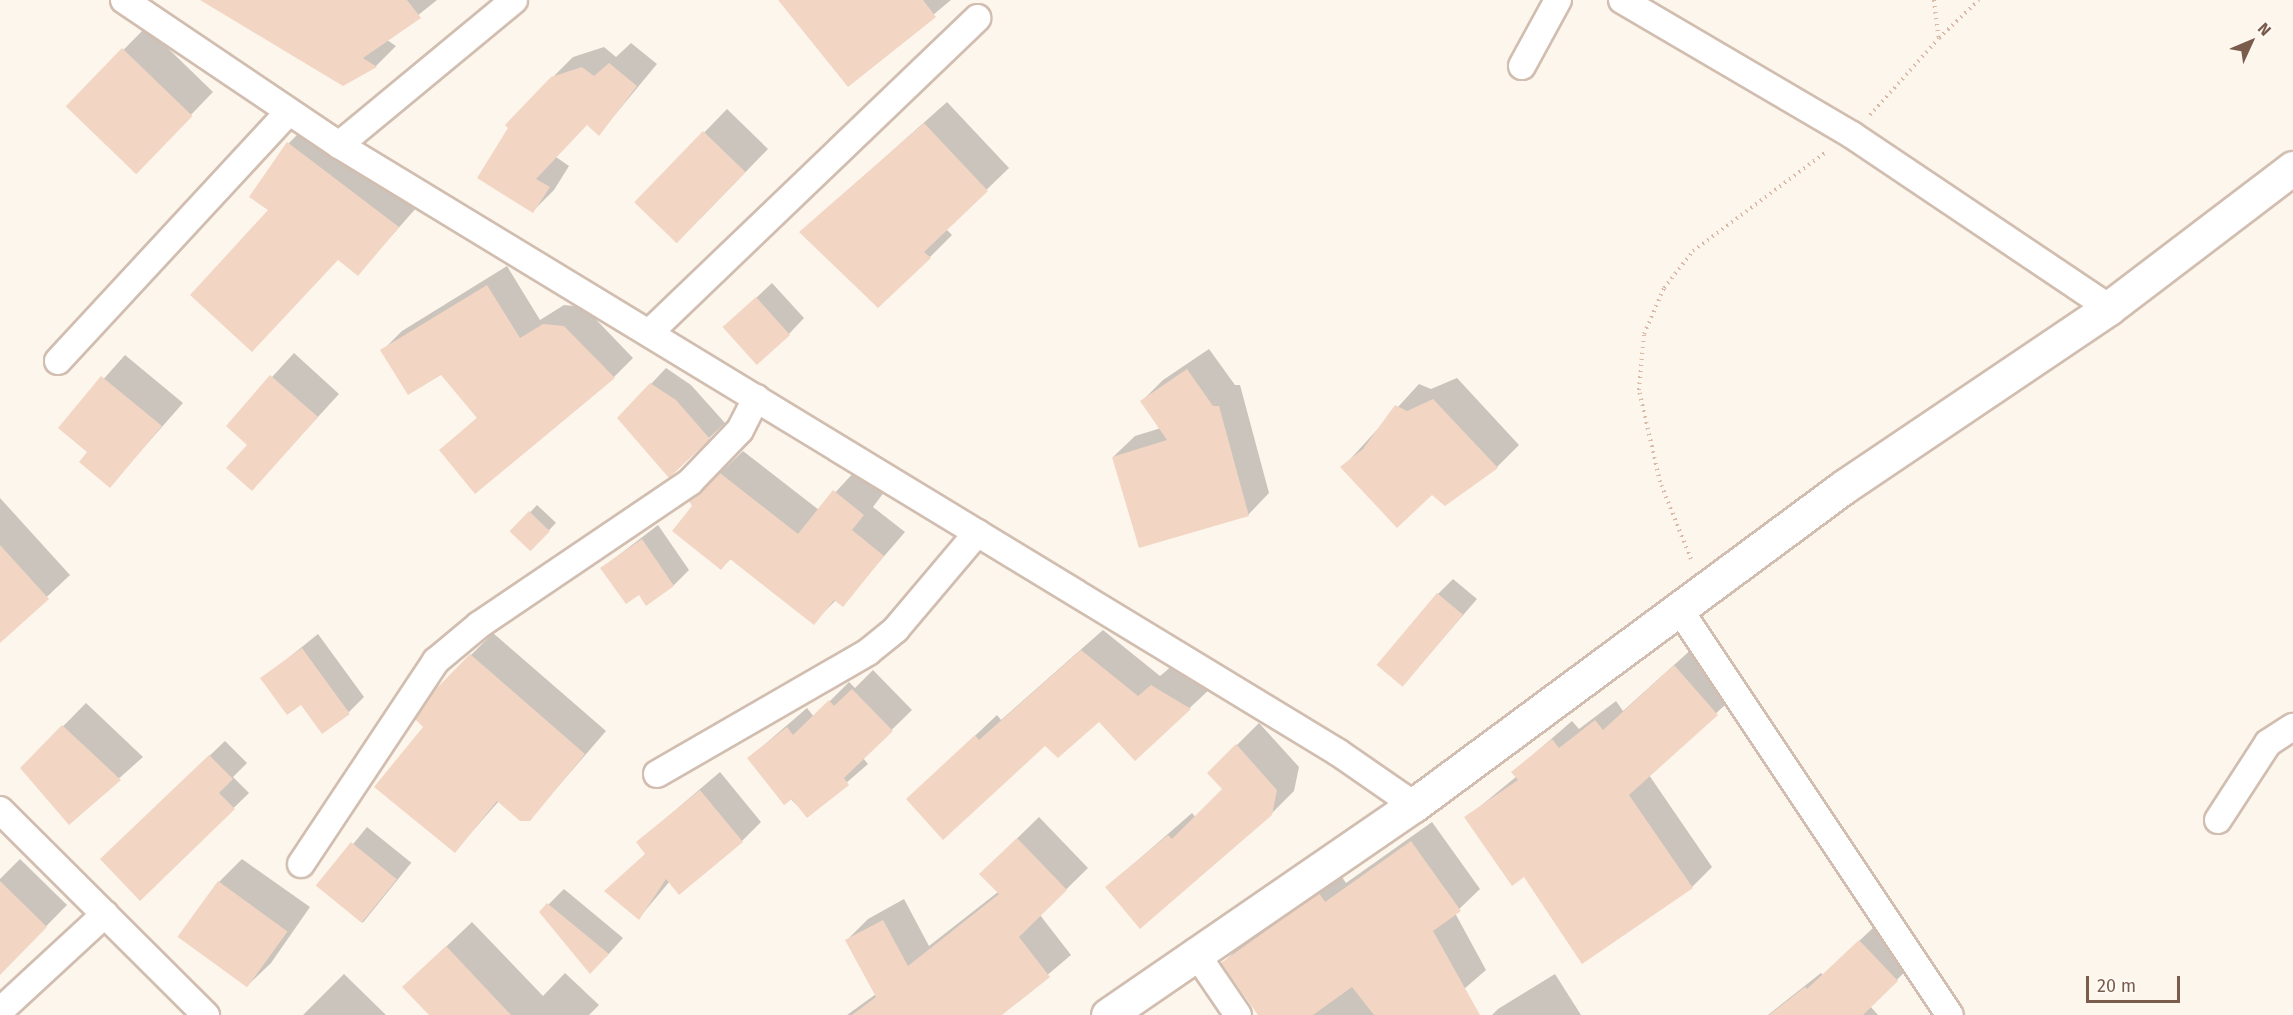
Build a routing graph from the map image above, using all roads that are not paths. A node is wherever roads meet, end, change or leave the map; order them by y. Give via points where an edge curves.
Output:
1 (124, 0) edge
2 (514, 0) edge
3 (1558, 0) edge
4 (1622, 0) edge
5 (976, 18) dead end
6 (1522, 66) dead end
7 (288, 113) junction
8 (339, 145) junction
9 (2293, 168) edge
10 (2109, 308) junction
11 (649, 333) junction
12 (58, 361) dead end
13 (756, 399) junction
14 (977, 533) junction
15 (1691, 600) junction
16 (2293, 727) edge
17 (657, 774) dead end
18 (1414, 805) junction
19 (0, 810) edge
20 (2218, 820) dead end
21 (301, 864) dead end
22 (105, 914) junction
23 (1195, 952) junction
24 (0, 1011) edge
25 (206, 1015) edge
26 (1108, 1015) edge
27 (1238, 1015) edge
28 (1950, 1015) edge

1 - 7 street
2 - 8 street
3 - 6 street
4 - 10 street via 1852,135
5 - 11 street
7 - 8 street
7 - 12 street
8 - 11 street
9 - 10 main road
10 - 15 main road via 1845,486
11 - 13 street
13 - 14 street
13 - 21 street via 740,430 690,482 479,625 436,661
14 - 17 street via 896,629 868,652
14 - 18 street via 1339,753
15 - 18 main road
15 - 28 street
16 - 20 street via 2268,743
18 - 23 main road
19 - 22 street
22 - 24 street
22 - 25 street
23 - 26 main road
23 - 27 street

